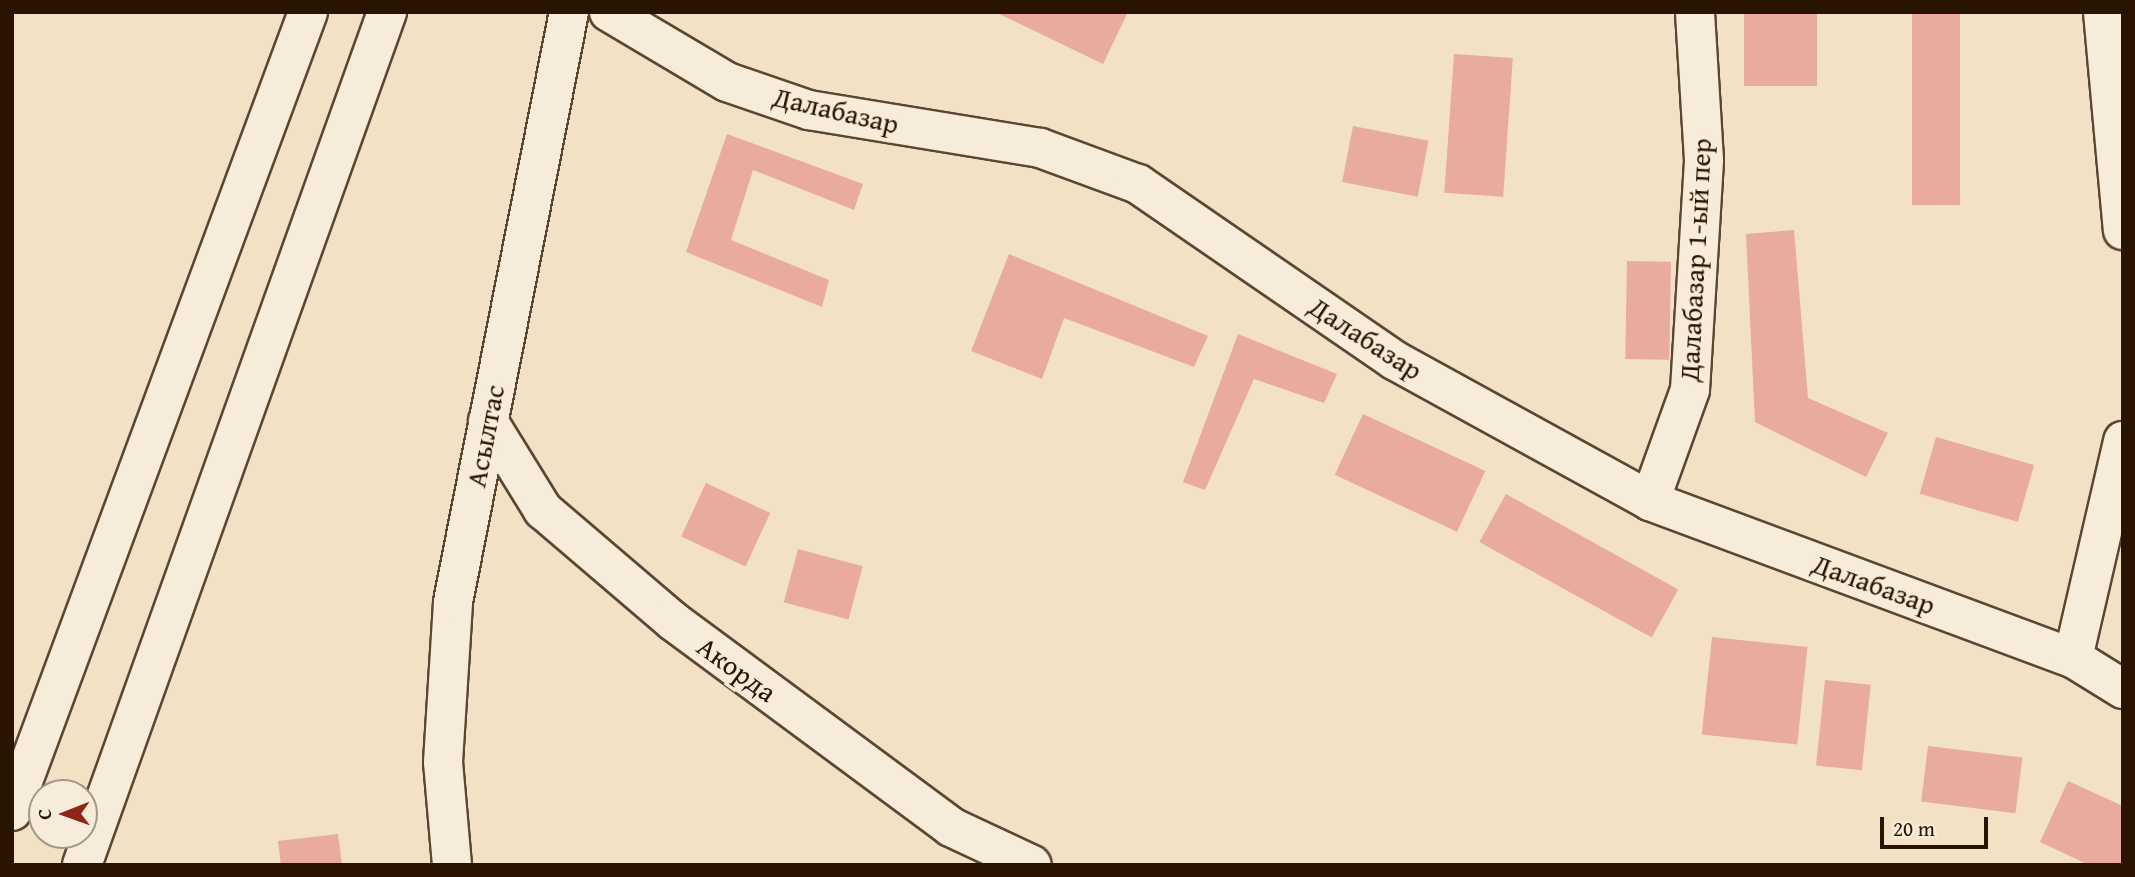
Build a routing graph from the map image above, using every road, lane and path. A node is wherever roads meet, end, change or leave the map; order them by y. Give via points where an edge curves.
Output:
1 (307, 12) edge
2 (387, 12) edge
3 (569, 12) edge
4 (609, 12) edge
5 (1695, 12) edge
6 (2102, 12) edge
7 (2123, 230) edge
8 (488, 421) junction
9 (2123, 441) edge
10 (1650, 501) junction
11 (2073, 658) junction
12 (2123, 689) edge
13 (12, 811) edge
14 (82, 865) edge
15 (452, 865) edge
16 (1032, 865) edge

1 - 13 street
2 - 14 street
3 - 8 street, Асылтас
4 - 10 street, Далабазар via 727,82 809,110 1040,148 1138,184 1394,360
5 - 10 street, Далабазар 1-ый пер via 1704,160 1690,390
6 - 7 street
8 - 15 street, Асылтас via 453,602 443,762
8 - 16 street, Акорда via 543,510 673,621 951,827
9 - 11 street
10 - 11 street, Далабазар
11 - 12 street, Далабазар

